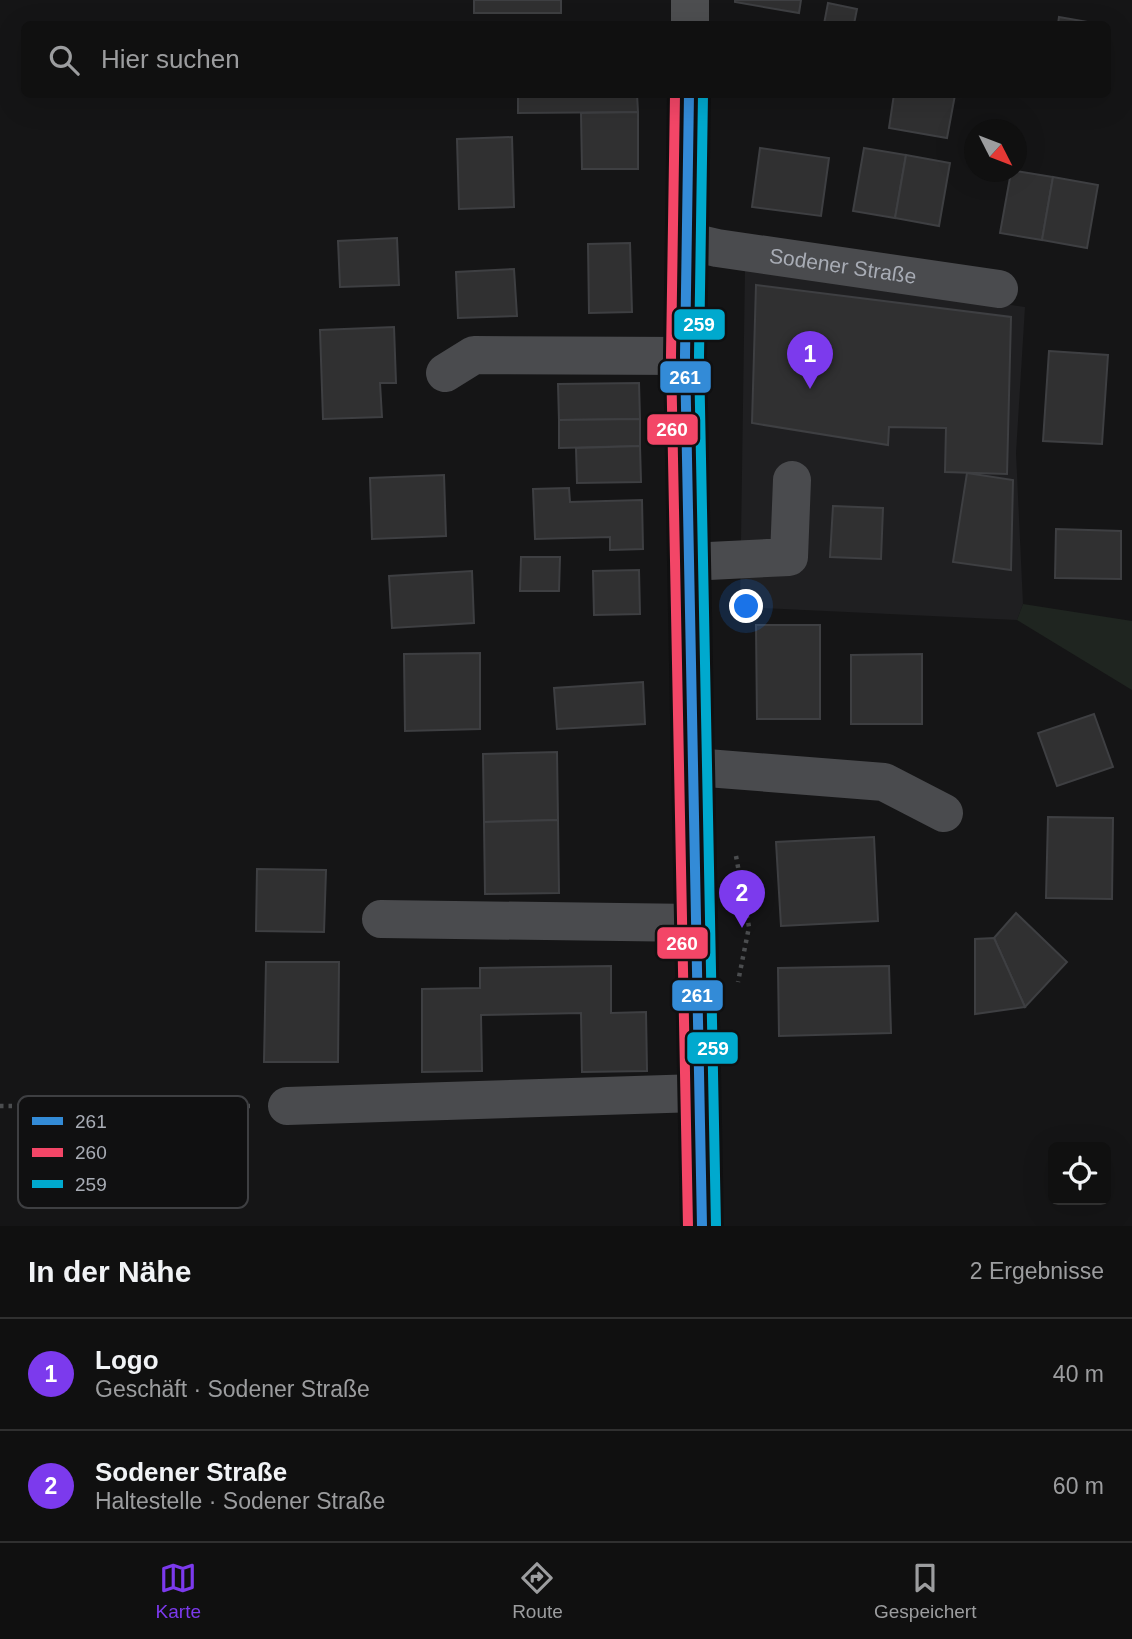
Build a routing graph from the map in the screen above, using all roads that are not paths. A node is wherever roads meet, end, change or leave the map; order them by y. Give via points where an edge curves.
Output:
1 (690, 0) edge
2 (690, 21) edge
3 (689, 98) edge
4 (687, 241) junction
5 (999, 289) dead end
6 (685, 356) junction
7 (445, 373) dead end
8 (792, 480) dead end
9 (689, 562) junction
10 (694, 767) junction
11 (944, 813) dead end
12 (381, 919) dead end
13 (696, 923) junction
14 (698, 1093) junction
15 (288, 1106) road end
16 (702, 1226) edge

1 - 2 main road
3 - 4 main road
4 - 5 street, Sodener Straße
4 - 6 main road
6 - 7 street via 474,355
6 - 9 main road
8 - 9 street via 789,557
9 - 10 main road
10 - 11 street via 884,782
10 - 13 main road
12 - 13 street
13 - 14 main road
14 - 15 street
14 - 16 main road

